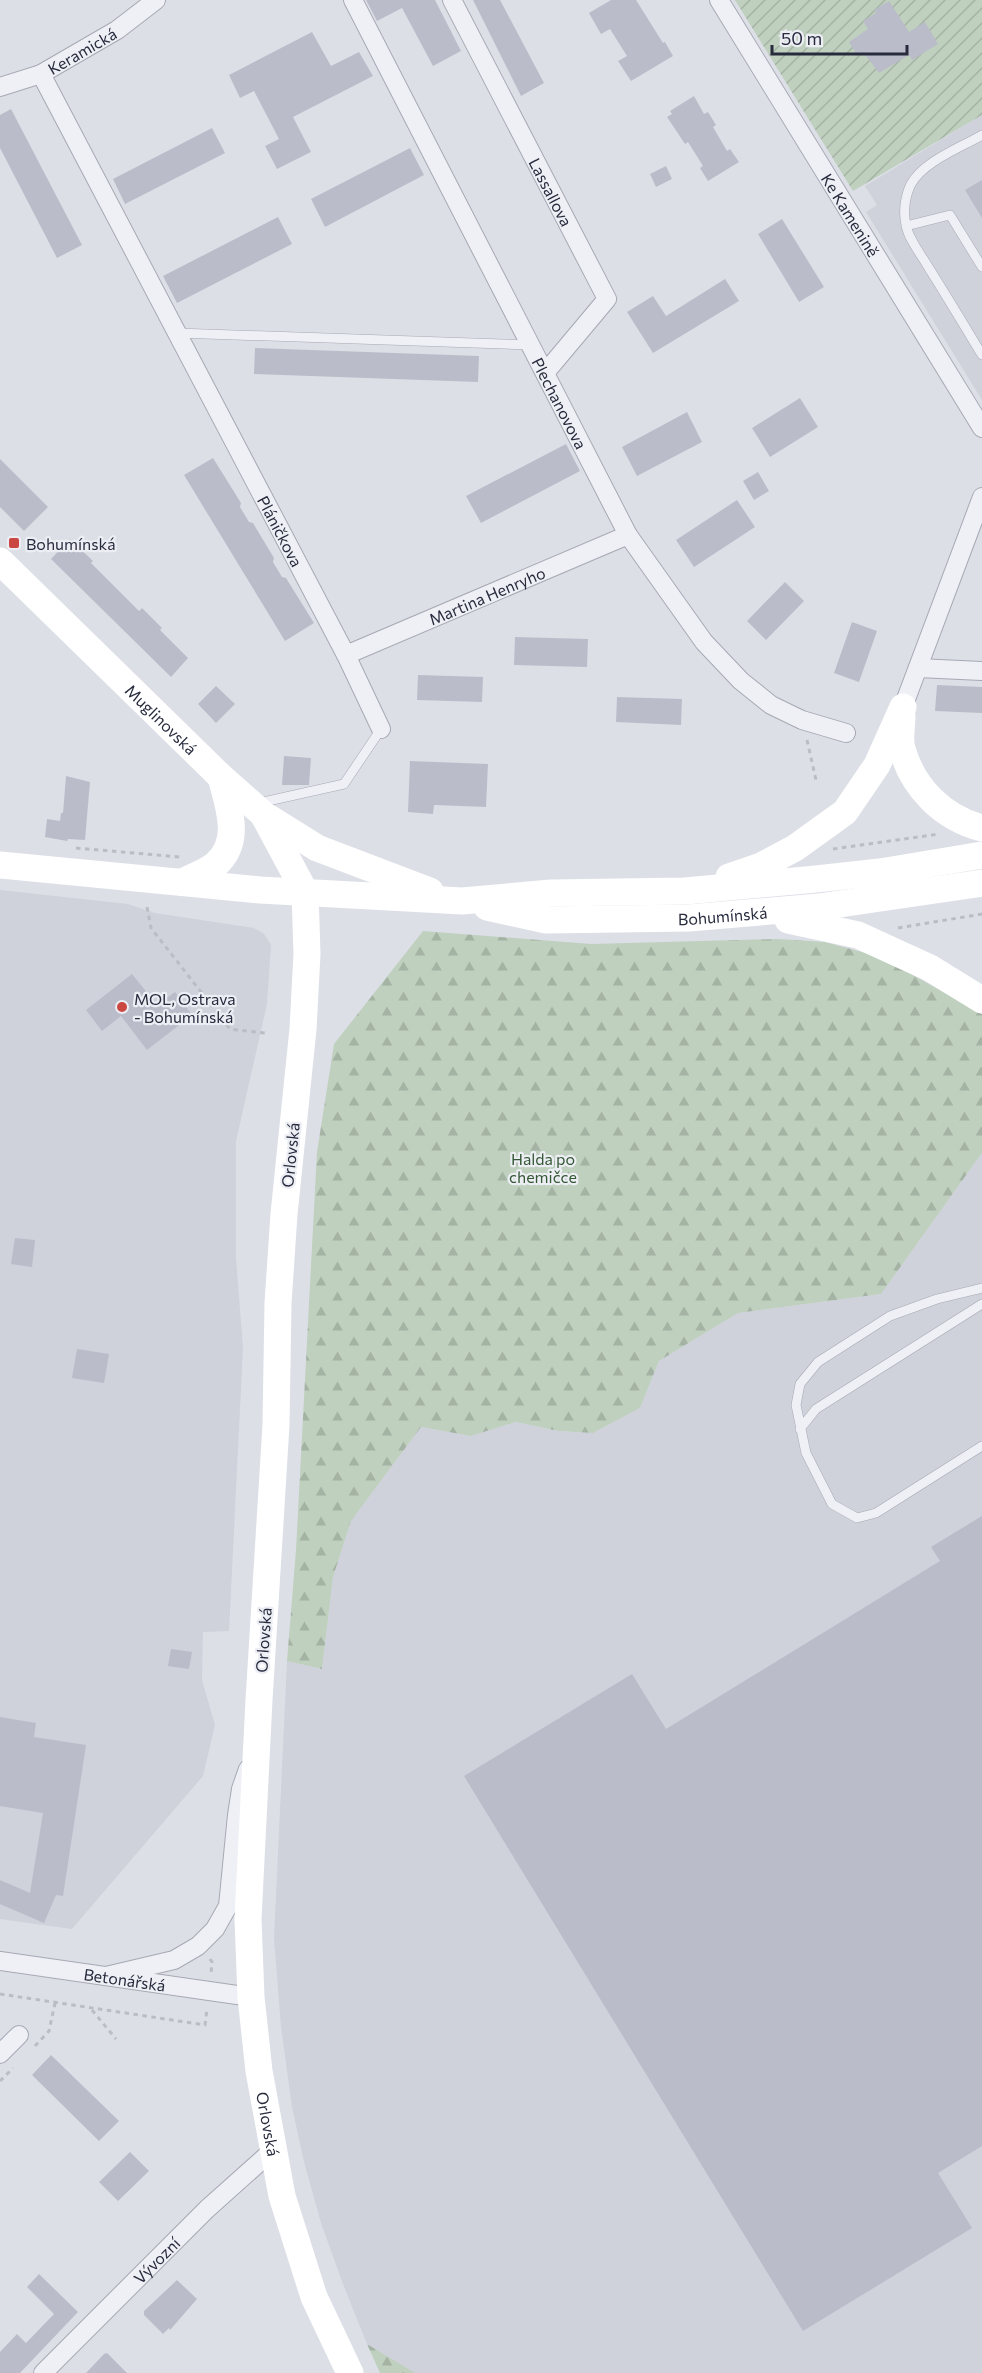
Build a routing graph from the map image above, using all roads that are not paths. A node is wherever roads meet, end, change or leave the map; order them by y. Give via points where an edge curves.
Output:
1 (156, 0) edge
2 (353, 0) edge
3 (452, 0) edge
4 (719, 0) edge
5 (41, 74) junction
6 (0, 87) edge
7 (982, 135) edge
8 (906, 226) junction
9 (982, 267) edge
10 (177, 333) junction
11 (531, 345) junction
12 (982, 355) edge
13 (545, 374) junction
14 (982, 428) edge
15 (982, 497) edge
16 (628, 535) junction
17 (0, 561) edge
18 (346, 655) junction
19 (918, 668) junction
20 (982, 671) edge
21 (903, 707) junction
22 (381, 729) joint
23 (846, 733) dead end
24 (221, 777) junction
25 (258, 809) junction
26 (982, 828) edge
27 (982, 855) edge
28 (0, 865) edge
29 (182, 870) junction
30 (982, 883) edge
31 (685, 891) junction
32 (305, 892) junction
33 (462, 902) junction
34 (754, 914) junction
35 (982, 1000) edge
36 (982, 1288) edge
37 (982, 1304) edge
38 (800, 1429) junction
39 (982, 1446) edge
40 (256, 1742) junction
41 (0, 1961) edge
42 (106, 1976) junction
43 (251, 1997) junction
44 (19, 2035) dead end
45 (0, 2054) edge
46 (273, 2150) junction
47 (43, 2373) edge
48 (350, 2373) edge

1 - 5 street, Keramická via 117,30
2 - 11 street, Plechanovova
3 - 13 street, Lassallova via 607,299
4 - 14 street, Ke Kamenině
5 - 6 street, Keramická
5 - 10 street, Pláničkova
7 - 8 lane via 929,166 915,179 906,198
8 - 9 lane via 950,215
8 - 12 lane
10 - 11 lane
10 - 18 street, Pláničkova
11 - 13 street, Plechanovova
13 - 16 street, Plechanovova
15 - 19 street
16 - 18 street, Martina Henryho
16 - 23 street, Plechanovova via 704,642 733,674 771,705 802,720
17 - 24 main road, Muglinovská
18 - 22 street, Pláničkova
19 - 20 street
19 - 21 street
21 - 26 main road via 901,747 926,795 951,816
21 - 31 main road via 877,765 845,812 795,848 761,866
22 - 25 lane via 344,784
24 - 25 main road, Muglinovská
24 - 29 main road via 232,820 228,850 215,865
25 - 32 main road, Muglinovská
25 - 33 main road via 317,848
27 - 31 main road, Bohumínská via 880,872
28 - 29 main road, Bohumínská
29 - 32 main road, Bohumínská
30 - 34 main road, Bohumínská
31 - 33 main road, Bohumínská via 551,893
32 - 33 main road, Bohumínská
32 - 40 main road, Orlovská via 303,1029 278,1303 276,1425
33 - 34 main road, Bohumínská via 546,920
34 - 35 main road via 858,935 930,968
36 - 38 lane via 890,1316 818,1362 800,1384 796,1405
37 - 38 lane via 816,1409
38 - 39 lane via 806,1454 832,1504 857,1518 876,1513
40 - 42 street via 241,1789 228,1906 223,1916 198,1946 174,1960
40 - 43 main road, Orlovská via 248,1919
41 - 42 street, Betonářská
42 - 43 street, Betonářská
43 - 46 main road, Orlovská
44 - 45 street
46 - 47 street, Vývozní via 207,2209
46 - 48 main road, Orlovská via 282,2196 314,2297

